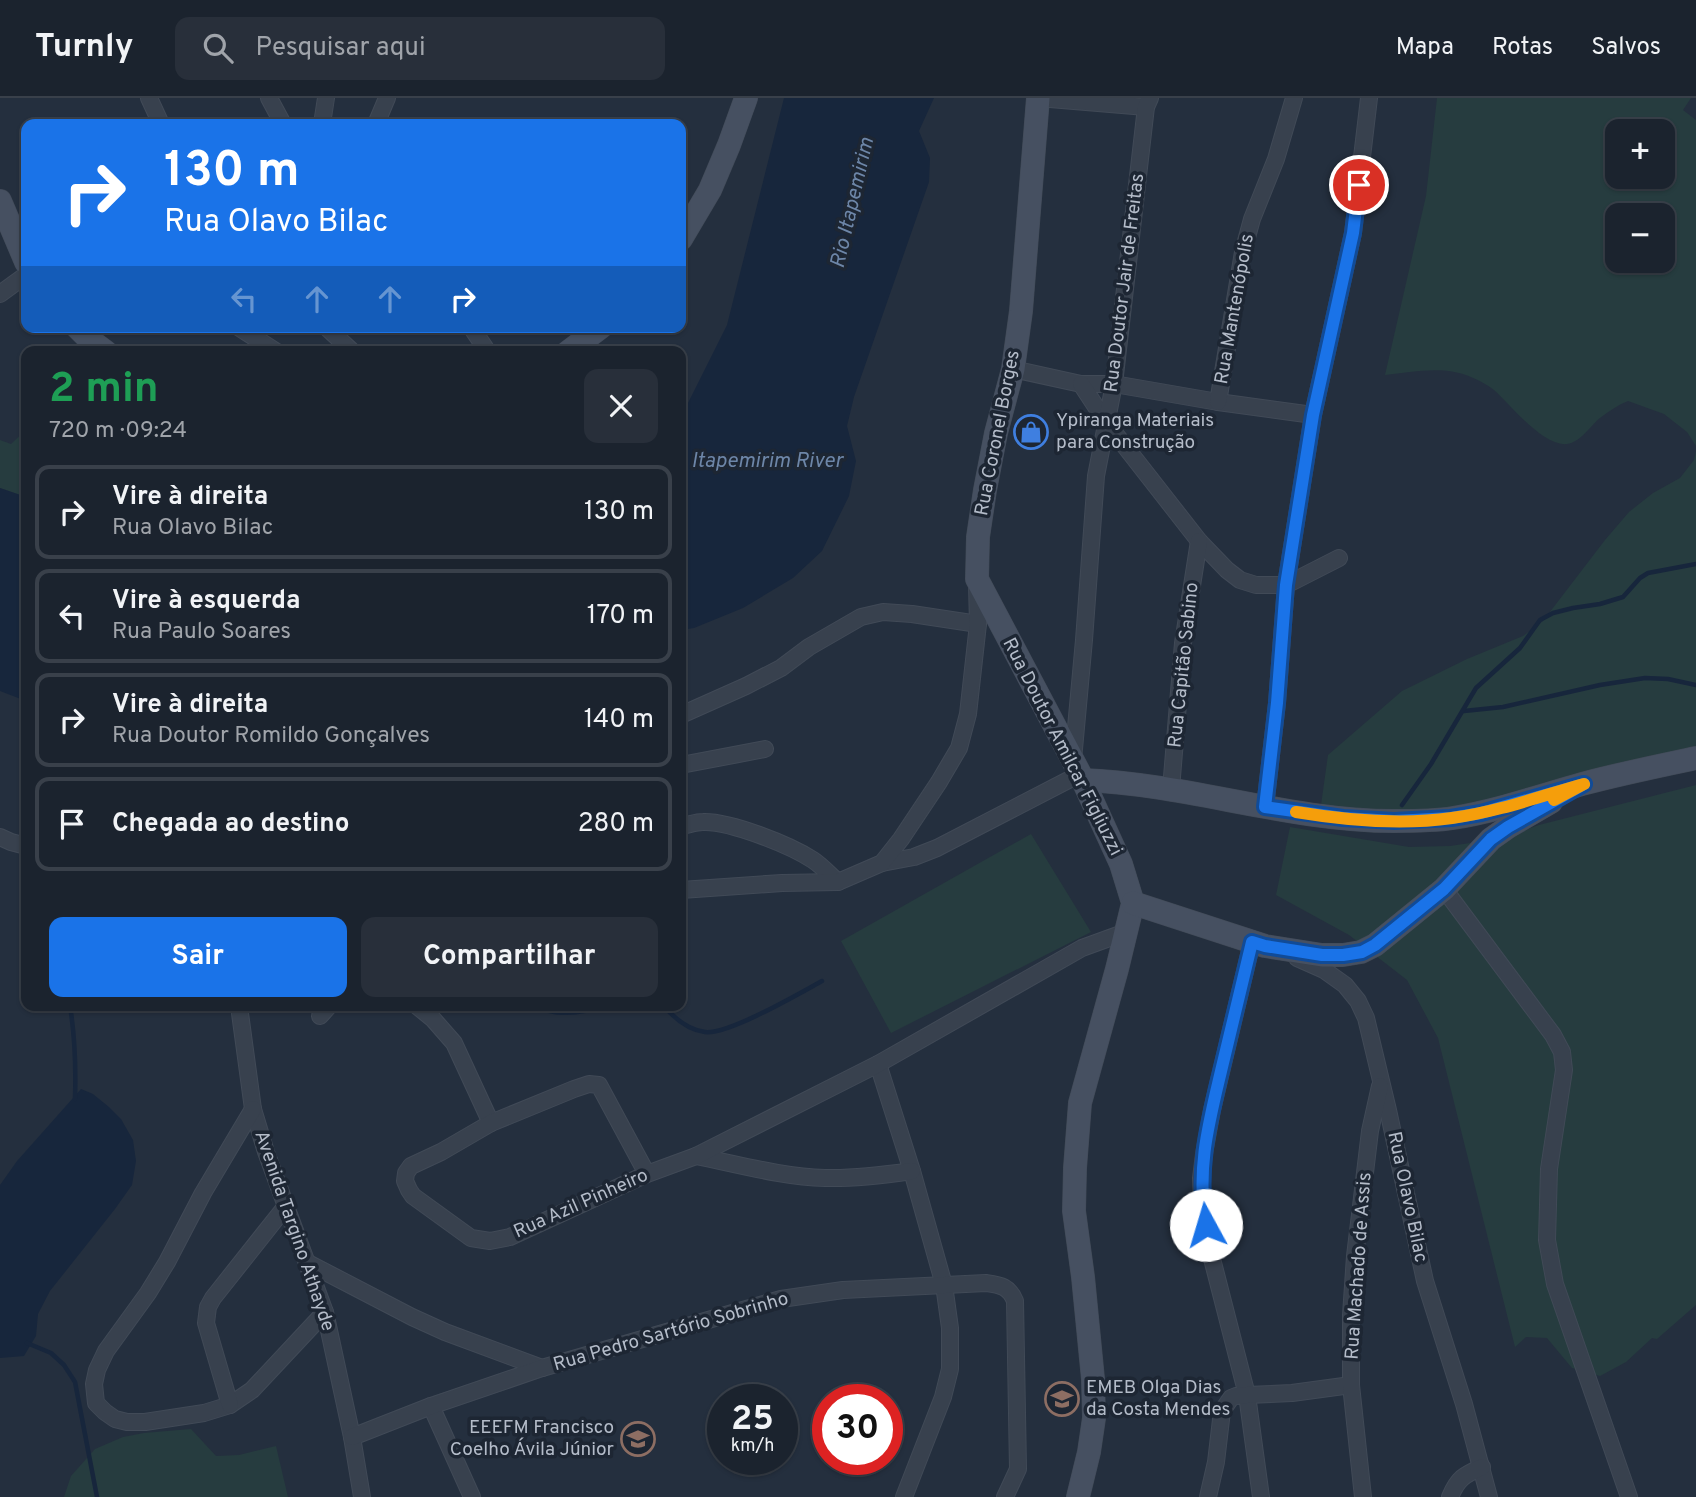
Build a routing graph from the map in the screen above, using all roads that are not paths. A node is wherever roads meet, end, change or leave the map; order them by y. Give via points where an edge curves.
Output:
1 (149, 98) edge
2 (270, 98) edge
3 (326, 98) edge
4 (387, 98) edge
5 (746, 98) edge
6 (1038, 98) edge
7 (1294, 98) edge
8 (1369, 98) edge
9 (1148, 102) edge
10 (159, 119) edge
11 (281, 119) edge
12 (323, 119) edge
13 (378, 119) edge
14 (0, 201) edge
15 (686, 231) edge
16 (21, 250) edge
17 (21, 279) edge
18 (0, 294) edge
19 (83, 333) edge
20 (247, 333) edge
21 (332, 333) edge
22 (593, 333) edge
23 (98, 346) edge
24 (268, 346) edge
25 (347, 346) edge
26 (576, 346) edge
27 (1013, 369) junction
28 (1081, 384) junction
29 (1114, 384) junction
30 (1218, 402) junction
31 (1313, 415) junction
32 (1106, 422) junction
33 (1199, 541) junction
34 (1339, 558) dead end
35 (977, 579) junction
36 (1286, 585) junction
37 (978, 624) junction
38 (686, 713) edge
39 (765, 749) dead end
40 (1696, 758) edge
41 (686, 764) edge
42 (1079, 771) junction
43 (1584, 784) junction
44 (1171, 789) junction
45 (1265, 807) junction
46 (686, 825) edge
47 (882, 863) junction
48 (838, 882) junction
49 (1444, 889) junction
50 (686, 890) edge
51 (1133, 903) junction
52 (1126, 932) junction
53 (1259, 944) junction
54 (240, 1011) edge
55 (423, 1011) edge
56 (878, 1064) junction
57 (1380, 1078) junction
58 (253, 1109) junction
59 (491, 1123) junction
60 (696, 1156) junction
61 (912, 1171) junction
62 (647, 1174) junction
63 (286, 1206) junction
64 (308, 1263) junction
65 (944, 1285) junction
66 (325, 1312) junction
67 (542, 1368) junction
68 (1351, 1385) junction
69 (1247, 1395) junction
70 (230, 1405) junction
71 (431, 1406) junction
72 (352, 1437) junction
73 (1482, 1467) junction
74 (362, 1497) edge
75 (472, 1497) edge
76 (904, 1497) edge
77 (1004, 1497) edge
78 (1078, 1497) edge
79 (1208, 1497) edge
80 (1261, 1497) edge
81 (1363, 1497) edge
82 (1450, 1497) edge
83 (1489, 1497) edge
84 (1629, 1497) edge

1 - 10 street
2 - 11 street
3 - 12 street
4 - 13 street
5 - 15 street via 710,190
6 - 9 street
6 - 27 street, Rua Coronel Borges
7 - 30 street, Rua Mantenópolis via 1252,219
8 - 31 street via 1353,233
9 - 29 street, Rua Doutor Jair de Freitas
14 - 16 street
17 - 18 street
19 - 23 street
20 - 24 street
21 - 25 street
22 - 26 street
27 - 28 street
27 - 35 street, Rua Coronel Borges via 985,490
28 - 29 street
28 - 32 street
29 - 30 street
29 - 32 street, Rua Doutor Jair de Freitas
30 - 31 street
31 - 36 street
32 - 33 street
32 - 42 street, Rua Doutor Jair de Freitas via 1096,477
33 - 36 street via 1240,580
33 - 44 street, Rua Capitão Sabino via 1183,643
34 - 36 street
35 - 37 street, Rua Coronel Borges
35 - 42 street, Rua Doutor Amilcar Figliuzzi
36 - 45 street
37 - 38 street via 883,612 861,617 781,668
37 - 47 street, Rua Coronel Borges via 968,714 958,748
39 - 41 street
40 - 43 street
42 - 44 street
42 - 47 street via 937,848
42 - 51 street, Rua Doutor Amilcar Figliuzzi via 1121,864
43 - 45 street via 1451,818 1343,818
43 - 49 street, Rua Olavo Bilac via 1491,839
44 - 45 street
46 - 48 street via 721,824 760,836 814,861
47 - 48 street, Rua Coronel Borges
48 - 50 street
49 - 53 street, Rua Olavo Bilac via 1362,952 1322,955
49 - 84 street via 1562,1052 1564,1070 1549,1169 1547,1240 1555,1284
51 - 52 street
51 - 53 street, Rua Olavo Bilac
52 - 56 street, Rua Azil Pinheiro via 1082,948
52 - 78 street via 1080,1103 1074,1211 1094,1418
53 - 57 street, Rua Olavo Bilac via 1324,970 1345,985 1366,1018
53 - 69 street via 1212,1110 1201,1178 1209,1247
54 - 58 street, Avenida Targino Athayde
55 - 59 street via 454,1043
56 - 60 street, Rua Azil Pinheiro
56 - 61 street
57 - 68 street, Rua Machado de Assis via 1355,1256
57 - 73 street, Rua Olavo Bilac via 1425,1281
58 - 63 street, Avenida Targino Athayde
58 - 70 street via 167,1262 106,1352 94,1384 96,1403 115,1419 127,1422 204,1413
59 - 62 street via 574,1089 599,1085
59 - 62 street, Rua Azil Pinheiro via 406,1173 413,1196 471,1238 510,1237
60 - 61 street via 824,1178
60 - 62 street, Rua Azil Pinheiro
61 - 65 street
63 - 64 street, Avenida Targino Athayde
63 - 70 street via 213,1298 206,1314
64 - 66 street, Avenida Targino Athayde
64 - 67 street via 445,1332
65 - 67 street, Rua Pedro Sartório Sobrinho via 843,1290 781,1299
65 - 76 street via 950,1369
65 - 77 street, Rua Pedro Sartório Sobrinho via 1001,1285 1015,1301 1018,1469
66 - 70 street via 252,1390
66 - 72 street, Avenida Targino Athayde
67 - 71 street, Rua Pedro Sartório Sobrinho
68 - 69 street
68 - 81 street, Rua Machado de Assis
69 - 79 street via 1231,1398 1222,1411
69 - 80 street
71 - 72 street, Rua Pedro Sartório Sobrinho
71 - 75 street
72 - 74 street, Avenida Targino Athayde
73 - 82 street via 1459,1480
73 - 83 street, Rua Olavo Bilac

